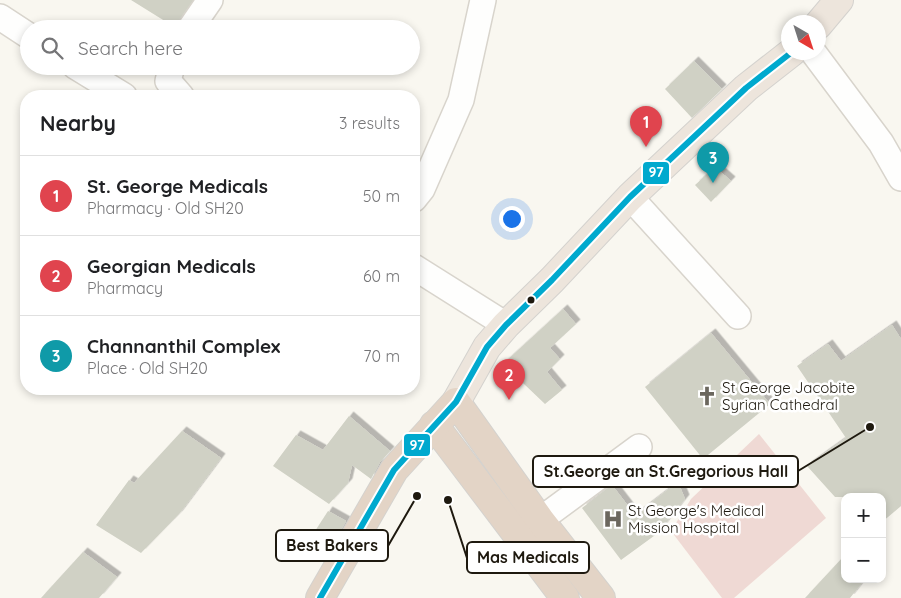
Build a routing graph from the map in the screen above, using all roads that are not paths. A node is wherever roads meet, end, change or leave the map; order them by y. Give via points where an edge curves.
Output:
1 (210, 0) edge
2 (483, 0) edge
3 (839, 0) edge
4 (826, 15) edge
5 (0, 18) edge
6 (196, 20) edge
7 (20, 30) edge
8 (782, 60) edge
9 (819, 60) edge
10 (90, 75) edge
11 (170, 75) edge
12 (114, 90) edge
13 (176, 90) edge
14 (901, 178) edge
15 (420, 191) edge
16 (630, 197) junction
17 (420, 271) edge
18 (738, 316) dead end
19 (506, 325) junction
20 (456, 402) junction
21 (434, 425) junction
22 (639, 447) dead end
23 (540, 520) junction
24 (320, 598) edge
25 (565, 598) edge
26 (600, 598) edge

1 - 6 street
2 - 15 street via 461,100
3 - 4 main road
5 - 7 street
8 - 16 main road via 746,88
9 - 14 street via 881,143
10 - 12 street
11 - 13 street via 168,81
16 - 18 street
16 - 19 main road
17 - 19 street
19 - 20 main road via 487,347
20 - 21 highway
20 - 23 highway
21 - 24 highway via 394,470
21 - 25 highway
22 - 23 street
23 - 26 highway

